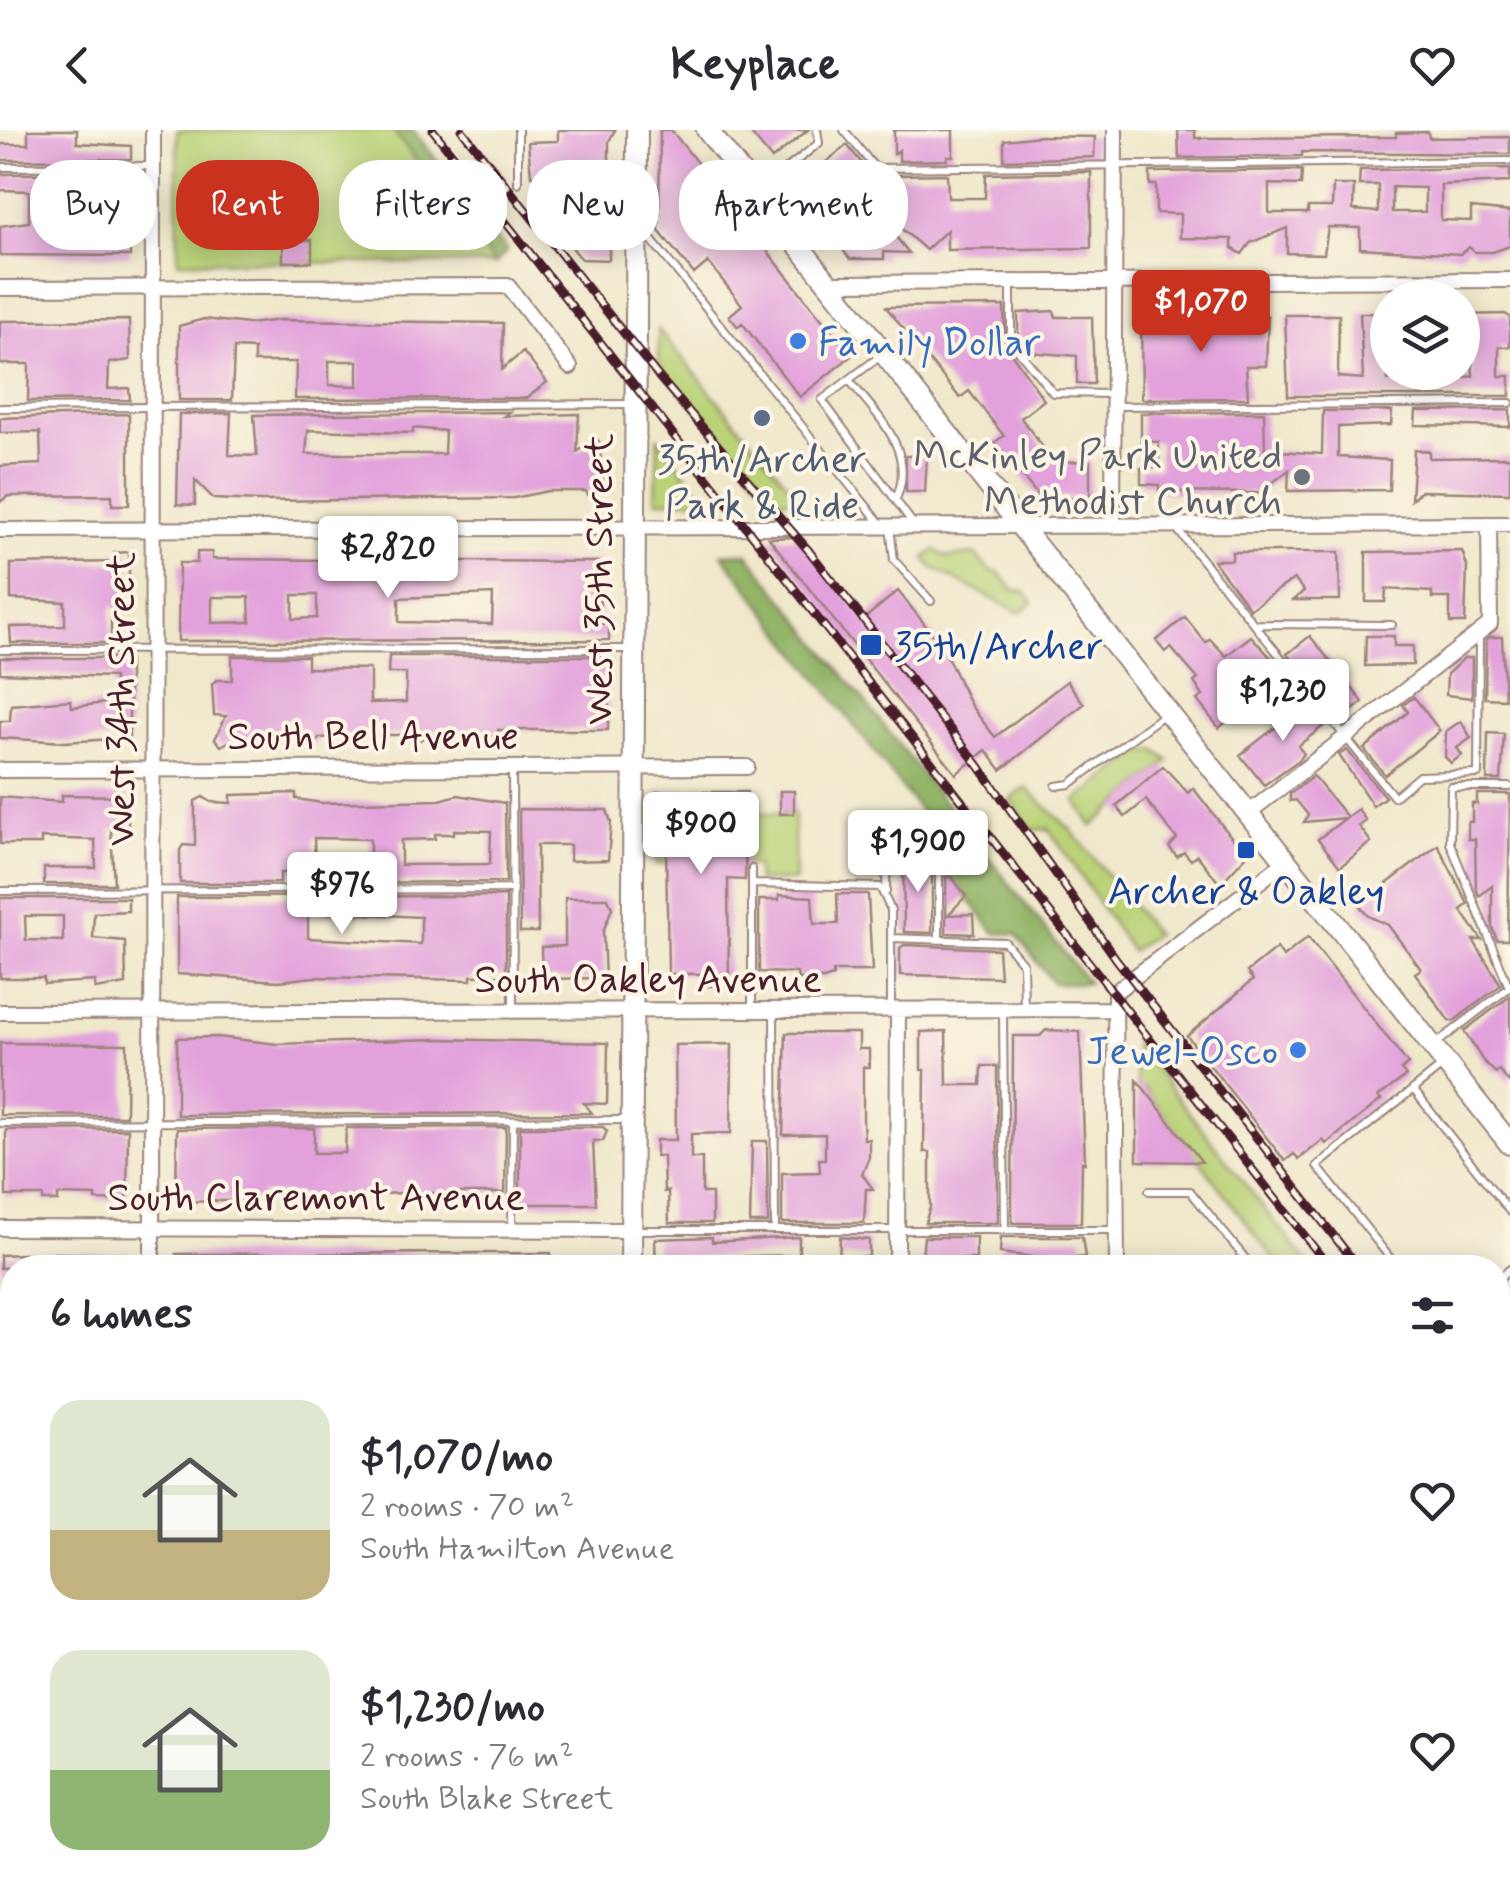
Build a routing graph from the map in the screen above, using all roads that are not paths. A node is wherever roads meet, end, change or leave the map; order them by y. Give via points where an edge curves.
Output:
1 (152, 130) edge
2 (518, 130) edge
3 (637, 130) edge
4 (706, 130) edge
5 (817, 130) edge
6 (844, 130) edge
7 (1115, 130) edge
8 (152, 160) edge
9 (637, 160) edge
10 (730, 160) edge
11 (798, 160) edge
12 (1510, 161) edge
13 (1114, 163) junction
14 (0, 167) edge
15 (30, 167) edge
16 (518, 183) dead end
17 (659, 249) edge
18 (152, 250) edge
19 (636, 250) edge
20 (802, 250) edge
21 (1510, 280) edge
22 (1011, 282) junction
23 (1114, 282) junction
24 (828, 283) junction
25 (152, 287) junction
26 (0, 288) edge
27 (884, 354) junction
28 (570, 368) dead end
29 (849, 380) junction
30 (1114, 400) junction
31 (1510, 403) edge
32 (634, 404) junction
33 (0, 408) edge
34 (152, 408) junction
35 (896, 499) junction
36 (1018, 524) junction
37 (1113, 524) junction
38 (1173, 524) junction
39 (1489, 524) junction
40 (1510, 524) edge
41 (914, 525) junction
42 (886, 526) junction
43 (632, 528) junction
44 (0, 530) edge
45 (152, 530) junction
46 (931, 601) dead end
47 (1254, 624) junction
48 (1392, 625) dead end
49 (1478, 633) junction
50 (632, 649) junction
51 (0, 650) edge
52 (152, 650) junction
53 (1166, 713) junction
54 (1346, 737) junction
55 (631, 766) junction
56 (512, 767) junction
57 (747, 767) dead end
58 (152, 769) junction
59 (0, 770) edge
60 (1056, 786) dead end
61 (1510, 786) edge
62 (1247, 814) junction
63 (1285, 862) junction
64 (752, 870) dead end
65 (752, 884) junction
66 (513, 889) junction
67 (152, 890) junction
68 (0, 891) edge
69 (886, 894) junction
70 (891, 938) junction
71 (939, 940) junction
72 (1510, 986) edge
73 (1116, 1009) junction
74 (513, 1010) junction
75 (631, 1010) junction
76 (752, 1010) junction
77 (774, 1010) junction
78 (894, 1010) junction
79 (1004, 1010) junction
80 (1024, 1010) junction
81 (0, 1012) edge
82 (152, 1012) junction
83 (1439, 1055) junction
84 (1413, 1090) junction
85 (631, 1120) junction
86 (514, 1121) junction
87 (152, 1122) junction
88 (0, 1123) edge
89 (1510, 1144) edge
90 (1149, 1191) dead end
91 (1510, 1212) edge
92 (152, 1227) junction
93 (0, 1228) edge
94 (512, 1229) junction
95 (631, 1230) junction
96 (774, 1230) junction
97 (897, 1230) junction
98 (1006, 1230) junction
99 (1116, 1230) junction
100 (152, 1255) edge
101 (631, 1255) edge
102 (897, 1255) edge
103 (1116, 1255) edge
104 (1242, 1255) edge
105 (1388, 1255) edge

1 - 8 street, West 34th Street
2 - 16 lane
3 - 9 main road, West 35th Street
4 - 10 main road
5 - 11 lane via 819,143
6 - 13 lane via 876,168
7 - 13 street
12 - 13 lane
13 - 23 street
14 - 15 lane
17 - 42 lane
18 - 25 street, West 34th Street
19 - 32 main road, West 35th Street
20 - 24 main road
21 - 23 street
22 - 23 street
22 - 24 street
22 - 30 lane via 1012,341 1053,394
23 - 30 street
24 - 27 main road
25 - 26 street
25 - 28 street via 508,286
25 - 34 street, West 34th Street
27 - 29 lane
27 - 36 main road
29 - 35 lane via 902,450
29 - 35 lane via 822,400
30 - 31 lane
30 - 37 street
32 - 34 lane
32 - 43 main road, West 35th Street
33 - 34 lane
34 - 45 street, West 34th Street
35 - 41 lane
36 - 37 street
36 - 41 street
36 - 53 main road
37 - 38 street
38 - 39 street
38 - 47 lane
39 - 40 street
39 - 49 street via 1490,624
41 - 42 street
42 - 43 street
42 - 46 lane via 894,560
43 - 45 street
43 - 50 main road, West 35th Street
44 - 45 street
45 - 52 street, West 34th Street
47 - 48 lane
47 - 54 lane
49 - 54 street
49 - 54 lane via 1478,774 1419,776 1394,796
50 - 52 lane
50 - 55 main road, West 35th Street
51 - 52 lane
52 - 58 street, West 34th Street
53 - 60 lane via 1070,784
53 - 62 main road
54 - 62 street
55 - 56 street, South Bell Avenue
55 - 57 street, South Bell Avenue
55 - 75 main road, West 35th Street
56 - 58 street, South Bell Avenue
56 - 66 lane
58 - 59 street, South Bell Avenue
58 - 67 street, West 34th Street
61 - 72 lane via 1451,787 1450,843
62 - 63 main road
63 - 73 street via 1116,992
63 - 83 main road
64 - 65 lane
65 - 69 lane via 873,884
65 - 76 lane
66 - 67 lane
66 - 74 lane
67 - 68 lane
67 - 82 street, West 34th Street
69 - 70 lane
69 - 71 lane via 886,848 939,848
70 - 71 lane
70 - 78 lane
71 - 80 lane via 1006,942 1023,964
72 - 83 lane
73 - 80 street, South Oakley Avenue
73 - 99 street
74 - 75 street, South Oakley Avenue
74 - 82 street, South Oakley Avenue
75 - 76 street, South Oakley Avenue
75 - 85 main road, West 35th Street
76 - 77 street, South Oakley Avenue
77 - 78 street, South Oakley Avenue
77 - 96 lane
78 - 79 street, South Oakley Avenue
78 - 97 street
79 - 80 street, South Oakley Avenue
79 - 98 lane
81 - 82 street, South Oakley Avenue
82 - 87 street, West 34th Street
83 - 84 lane
83 - 89 main road
84 - 91 lane
84 - 105 lane via 1317,1166
85 - 86 lane
85 - 95 main road, West 35th Street
86 - 87 lane
86 - 94 lane
87 - 88 lane
87 - 92 street, West 34th Street
90 - 104 lane via 1190,1191
92 - 93 street, South Claremont Avenue
92 - 94 street, South Claremont Avenue
92 - 100 street, West 34th Street
94 - 95 street, South Claremont Avenue
95 - 96 lane
95 - 101 main road, West 35th Street
96 - 97 lane
97 - 98 lane
97 - 102 street
98 - 99 lane
99 - 103 street

